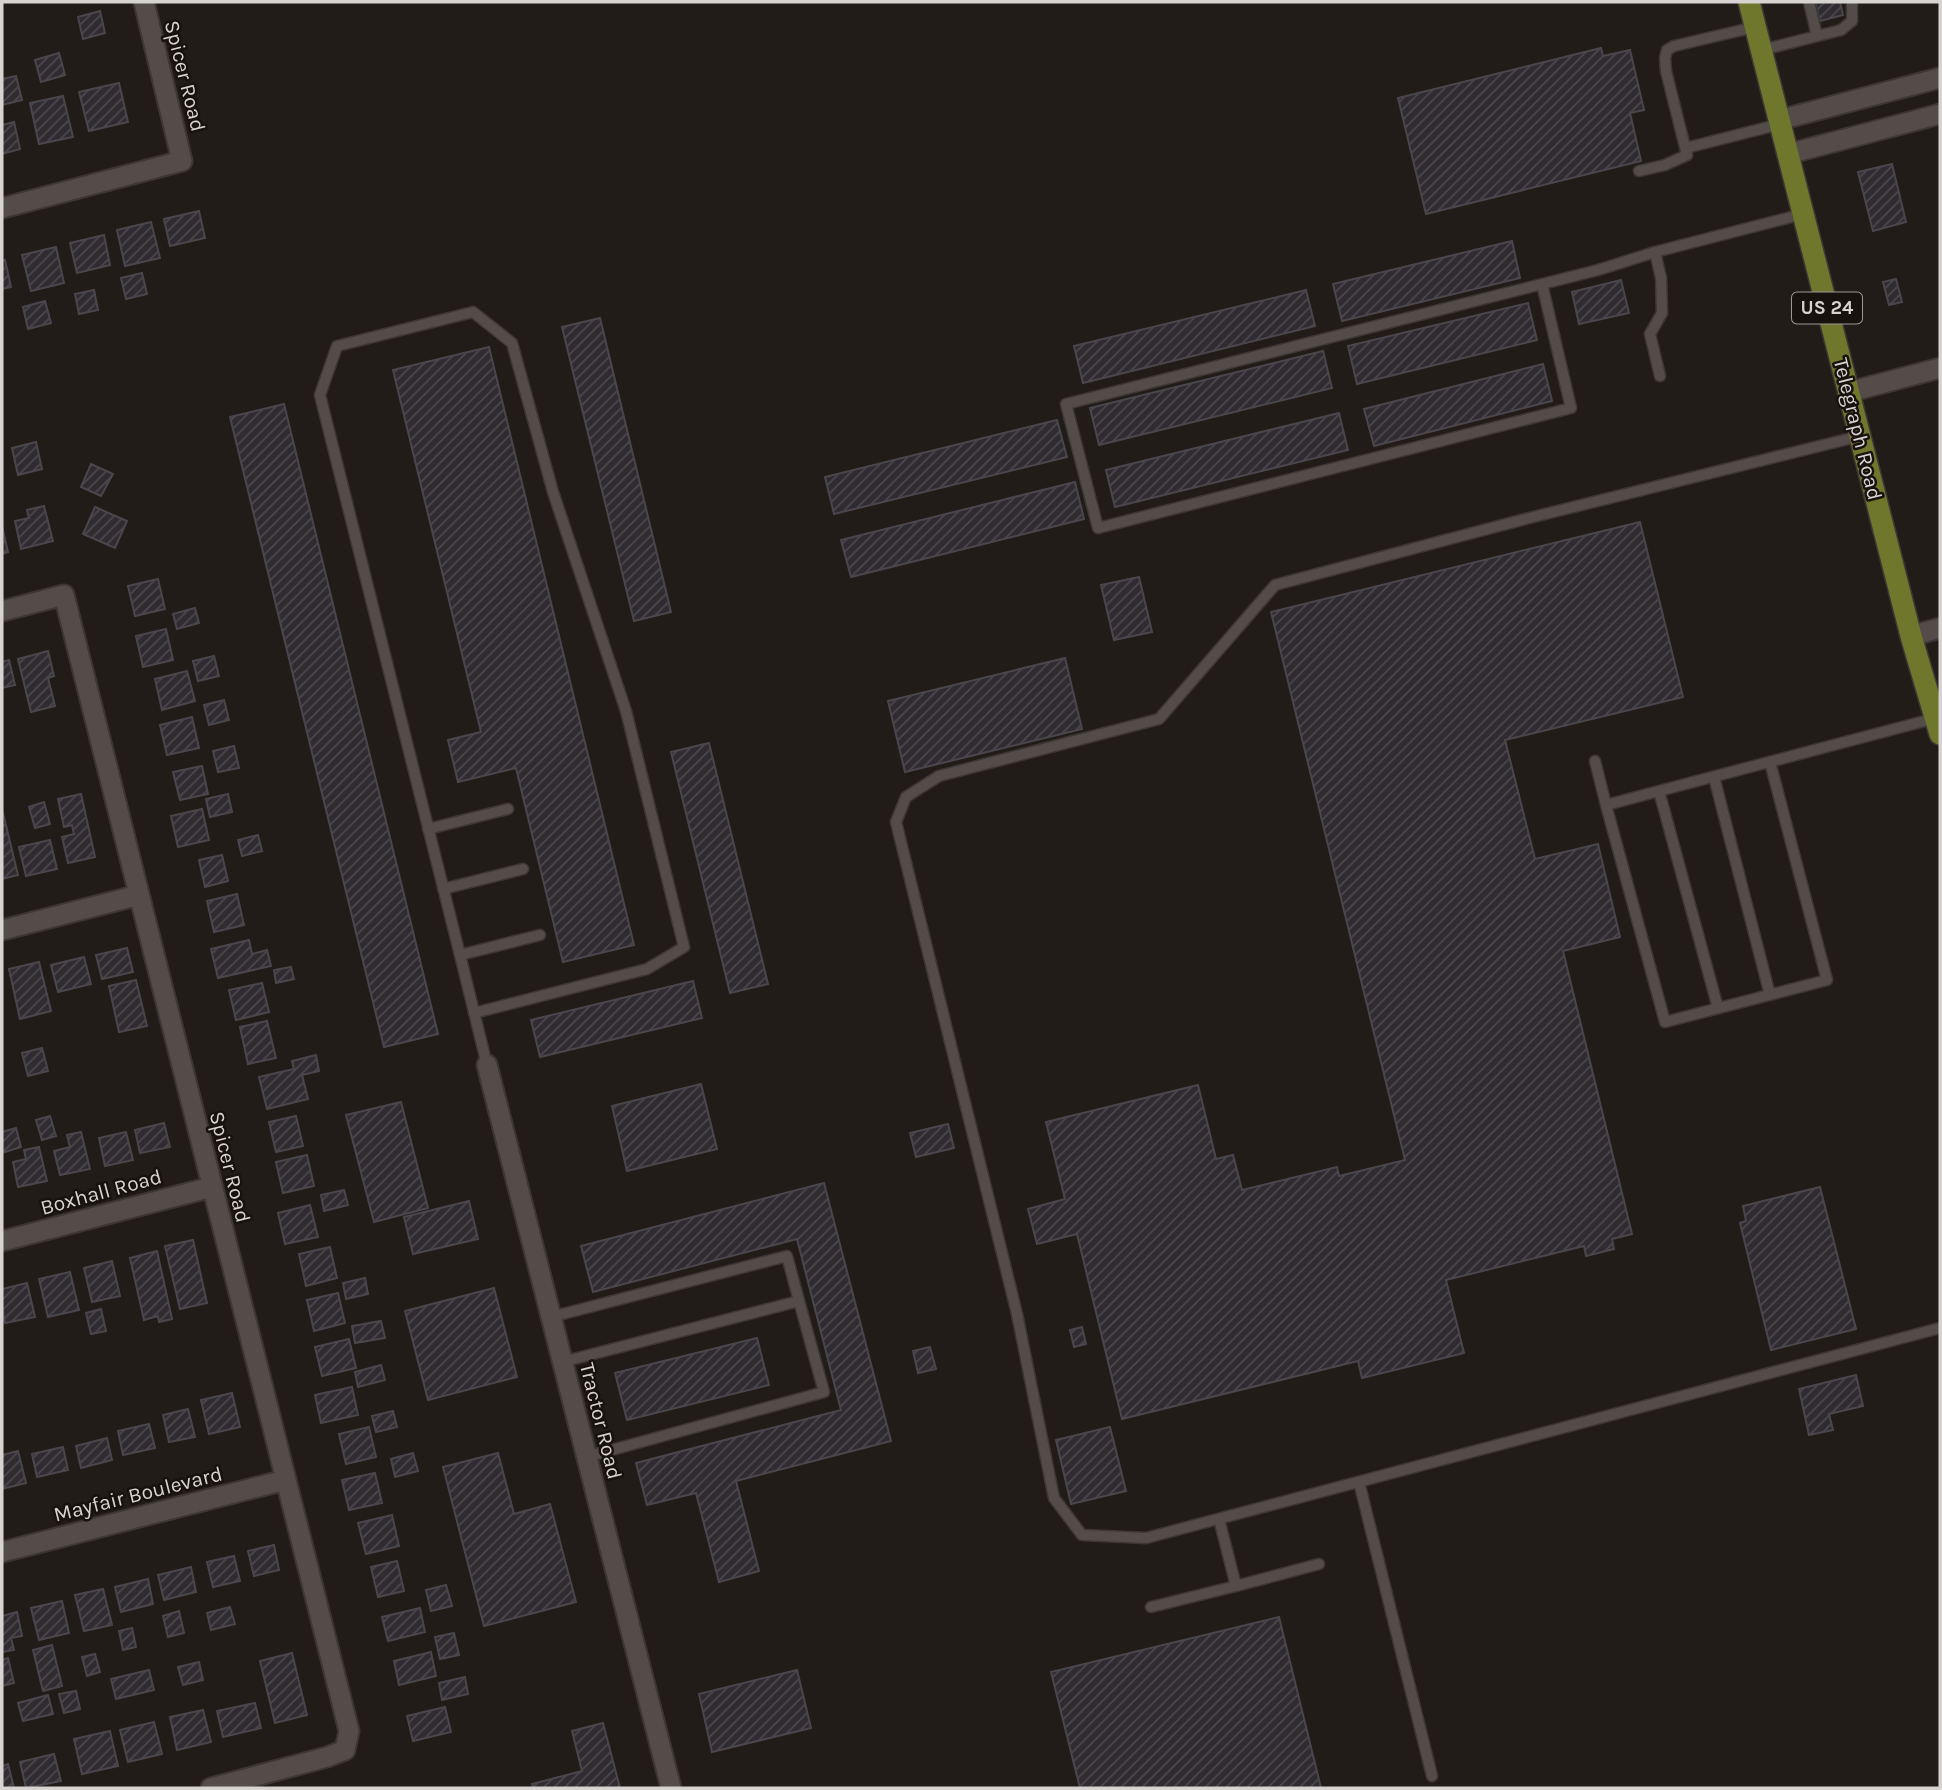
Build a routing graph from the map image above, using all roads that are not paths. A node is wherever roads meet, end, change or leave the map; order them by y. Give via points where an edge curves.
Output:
1 (144, 2) edge
2 (1749, 2) edge
3 (1809, 2) edge
4 (1852, 2) edge
5 (1756, 27) junction
6 (1817, 36) junction
7 (1762, 50) junction
8 (1940, 78) edge
9 (1940, 114) edge
10 (1780, 122) junction
11 (1686, 148) junction
12 (1788, 154) junction
13 (1639, 172) dead end
14 (2, 208) edge
15 (1803, 214) junction
16 (1655, 253) junction
17 (1542, 284) junction
18 (1940, 368) edge
19 (1660, 376) dead end
20 (1849, 392) junction
21 (1860, 436) junction
22 (2, 611) edge
23 (1940, 628) edge
24 (1911, 636) junction
25 (1938, 726) edge
26 (1595, 761) dead end
27 (1770, 762) junction
28 (1714, 777) junction
29 (1659, 791) junction
30 (1606, 805) junction
31 (508, 809) dead end
32 (428, 829) junction
33 (523, 869) dead end
34 (443, 889) junction
35 (139, 895) junction
36 (2, 930) edge
37 (540, 935) dead end
38 (460, 955) junction
39 (1770, 995) junction
40 (1718, 1008) junction
41 (474, 1013) junction
42 (487, 1065) joint
43 (212, 1186) junction
44 (2, 1241) edge
45 (799, 1301) junction
46 (551, 1317) junction
47 (1940, 1328) edge
48 (562, 1362) junction
49 (586, 1457) junction
50 (285, 1480) junction
51 (1359, 1482) junction
52 (1219, 1519) junction
53 (2, 1552) edge
54 (1319, 1564) dead end
55 (1236, 1586) junction
56 (1151, 1607) dead end
57 (1432, 1776) dead end
58 (211, 1788) edge
59 (671, 1788) edge

1 - 14 street, Spicer Road via 183,161
2 - 5 main road, Telegraph Road / US 24
3 - 6 lane
4 - 6 lane via 1853,21 1841,30
5 - 7 main road, Telegraph Road / US 24
5 - 11 lane via 1667,50 1666,71
6 - 7 lane
7 - 10 main road, Telegraph Road / US 24
8 - 10 street
9 - 12 street
10 - 11 lane
10 - 12 main road, Telegraph Road / US 24
11 - 13 lane via 1687,155 1679,160
12 - 15 main road, Telegraph Road / US 24
15 - 16 lane
15 - 20 main road, Telegraph Road / US 24
16 - 17 lane
16 - 19 lane via 1662,313 1650,334
17 - 17 lane via 1066,404 1098,528 1571,408
18 - 20 street
20 - 21 main road, Telegraph Road / US 24
21 - 24 main road, Telegraph Road / US 24
21 - 52 lane via 1275,585 1159,719 939,776 906,797 896,822 1017,1314 1054,1498 1082,1535 1146,1538
22 - 35 street, Spicer Road via 64,595
23 - 24 street
24 - 25 main road, Telegraph Road / US 24
25 - 27 lane
26 - 30 lane
27 - 28 lane
27 - 39 lane via 1827,980
28 - 29 lane
28 - 39 lane
29 - 30 lane
29 - 40 lane
30 - 40 lane via 1665,1022
31 - 32 lane
32 - 34 lane
32 - 41 lane via 320,395 337,346 473,312 512,343 553,492 626,711 684,947 647,970
33 - 34 lane
34 - 38 lane
35 - 36 street
35 - 43 street, Spicer Road
37 - 38 lane
38 - 41 lane
39 - 40 lane
41 - 42 lane
42 - 46 street, Tractor Road
43 - 44 street, Boxhall Road
43 - 50 street, Spicer Road
45 - 46 lane via 787,1256
45 - 48 lane
45 - 49 lane via 824,1392
46 - 48 street, Tractor Road
47 - 51 lane
48 - 49 street, Tractor Road
49 - 59 street, Tractor Road
50 - 53 street, Mayfair Boulevard
50 - 58 street, Spicer Road via 349,1731 345,1750
51 - 52 lane
51 - 57 lane
52 - 55 lane
54 - 55 lane
55 - 56 lane

